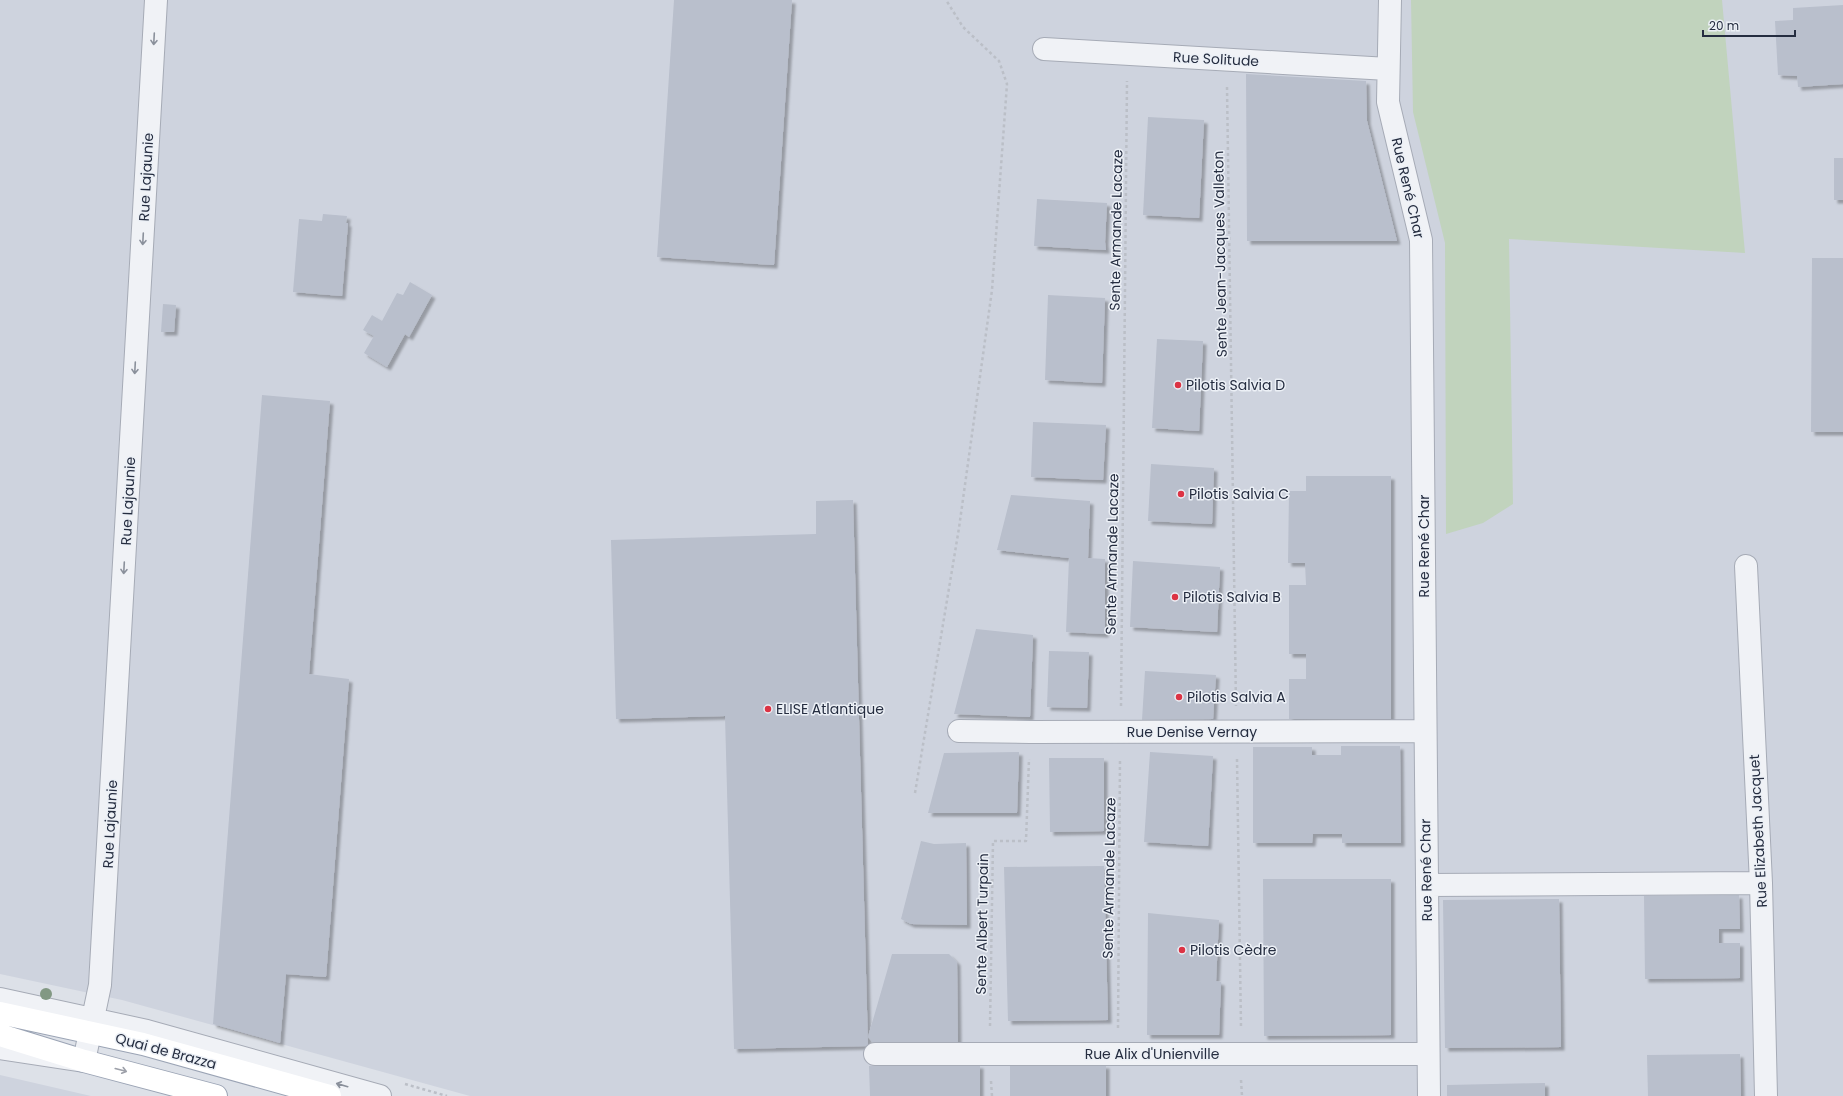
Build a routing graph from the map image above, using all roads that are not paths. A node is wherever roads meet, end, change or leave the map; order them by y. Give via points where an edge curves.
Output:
1 (156, 0) edge
2 (1390, 0) edge
3 (1044, 50) dead end
4 (1388, 69) junction
5 (1746, 566) dead end
6 (959, 731) dead end
7 (1425, 731) junction
8 (1761, 883) junction
9 (1426, 885) junction
10 (0, 999) edge
11 (0, 1013) edge
12 (94, 1018) junction
13 (0, 1036) edge
14 (0, 1048) edge
15 (875, 1054) dead end
16 (1428, 1054) junction
17 (84, 1060) junction
18 (216, 1096) edge
19 (330, 1096) edge
20 (380, 1096) edge
21 (1428, 1096) edge
22 (1766, 1096) edge

1 -> 12 street, Rue Lajaunie via 102,962
2 - 4 street, Rue René Char
3 - 4 street, Rue Solitude
4 - 7 street, Rue René Char via 1388,102 1421,240
5 - 8 street, Rue Elizabeth Jacquet
6 - 7 street, Rue Denise Vernay
7 - 9 street, Rue René Char
8 - 9 street
8 - 22 street, Rue Elizabeth Jacquet
9 - 16 street, Rue René Char
10 - 12 street
11 - 12 main road, Quai de Brazza
12 - 17 street, Rue Lajaunie
12 - 19 main road, Quai de Brazza via 143,1044
20 -> 12 street
13 - 17 main road
14 - 17 street
15 - 16 street, Rue Alix d'Unienville
16 - 21 street, Rue René Char
17 -> 18 main road

